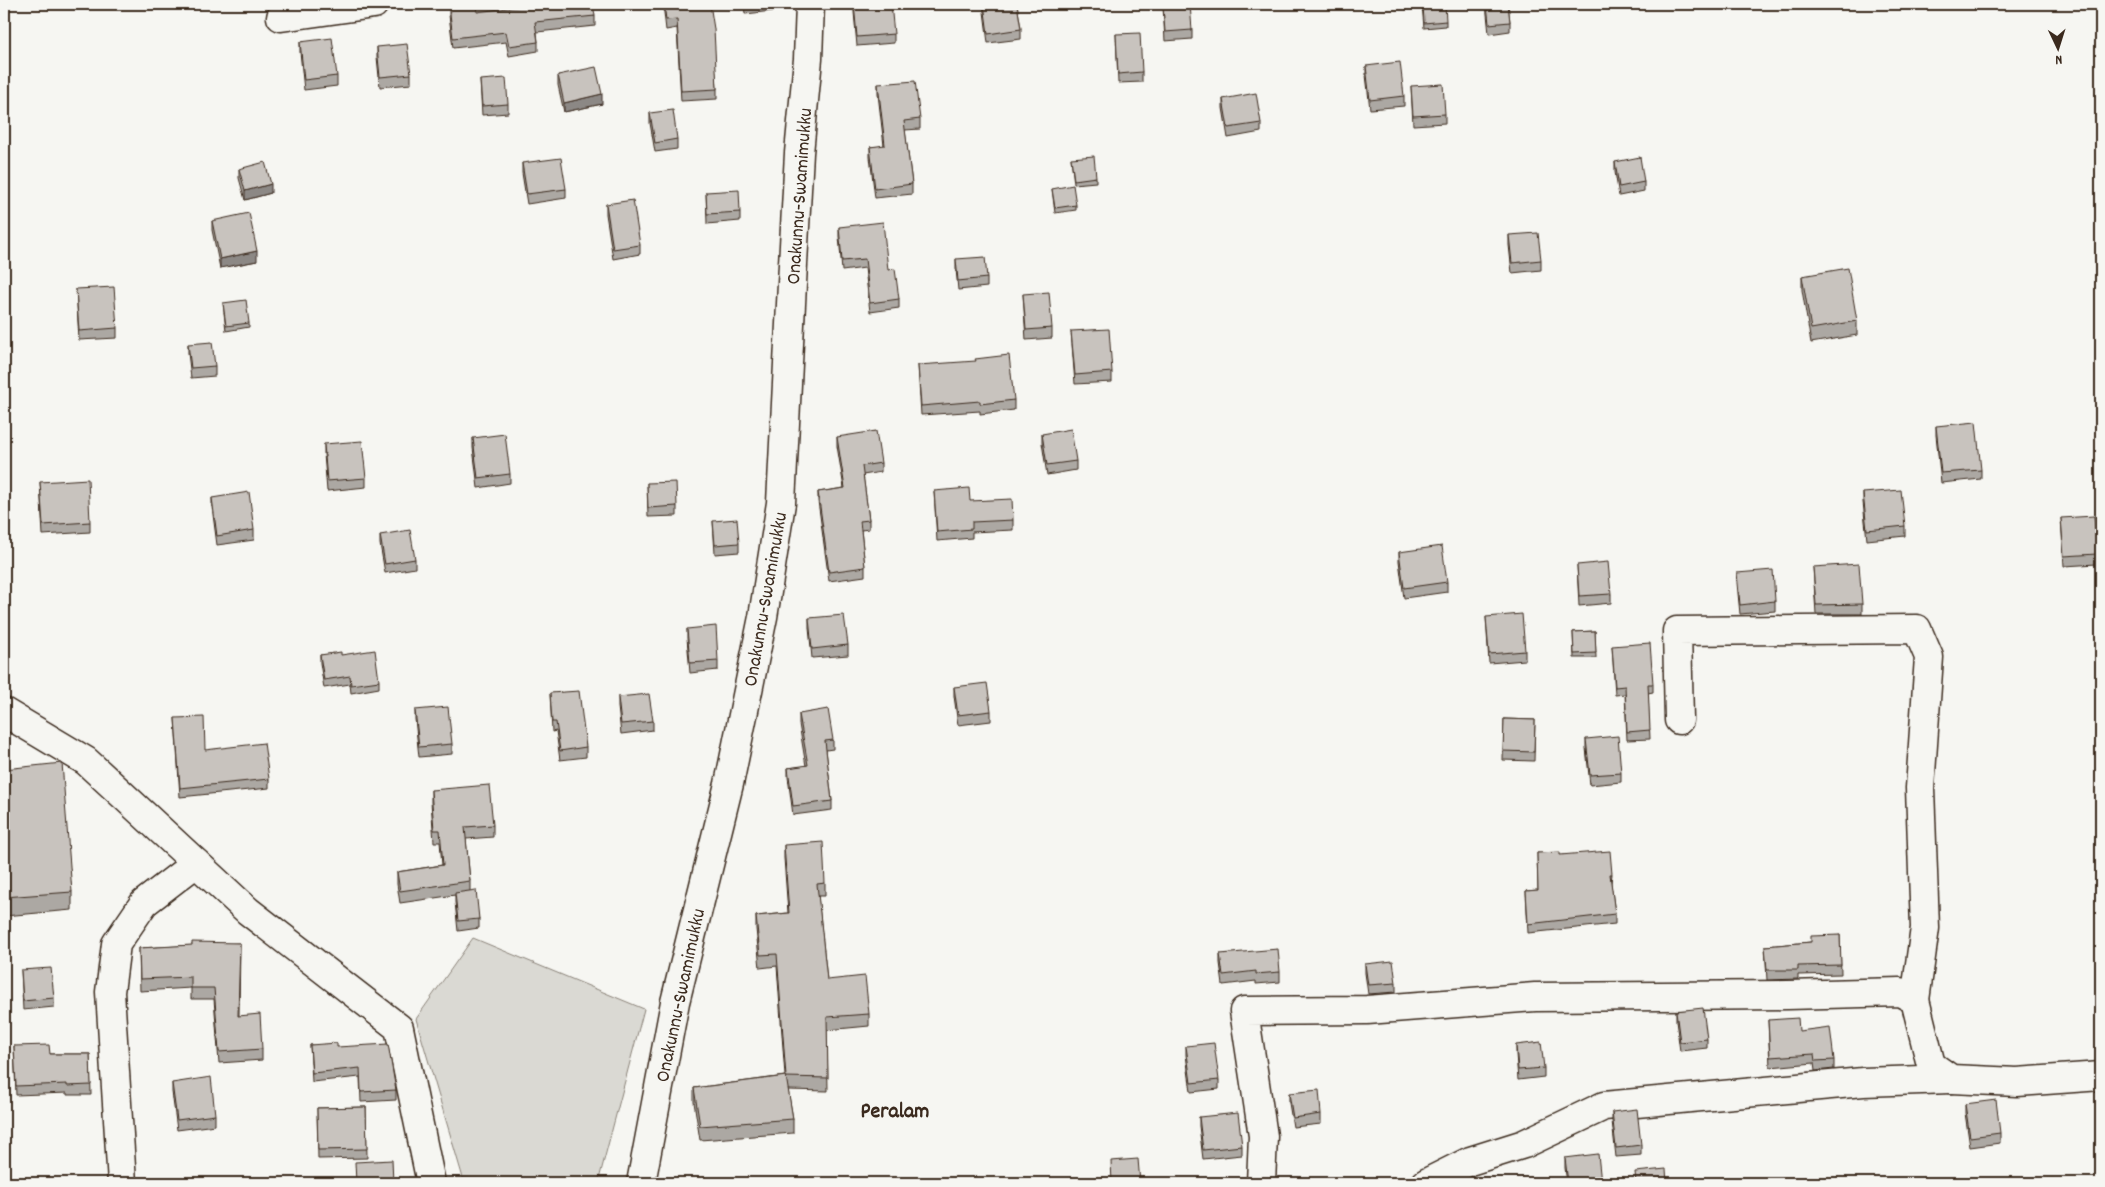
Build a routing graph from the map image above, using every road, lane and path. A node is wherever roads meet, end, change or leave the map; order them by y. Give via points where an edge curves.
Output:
1 (374, 4) edge
2 (810, 4) edge
3 (281, 17) dead end
4 (4, 712) edge
5 (1678, 720) dead end
6 (196, 863) junction
7 (1915, 1000) junction
8 (2101, 1076) edge
9 (1951, 1080) junction
10 (122, 1183) edge
11 (431, 1183) edge
12 (640, 1183) edge
13 (1261, 1183) edge
14 (1426, 1183) edge

1 - 3 street
2 - 12 street, Onakunnu-Swamimukku via 799,153 782,504 729,784 675,1002
4 - 6 street via 86,761
5 - 7 street via 1677,632 1917,629 1929,658 1920,788 1925,928
6 - 10 street via 144,904 116,944 110,992
6 - 11 street via 248,911 399,1028
7 - 9 street via 1931,1064
7 - 13 street via 1900,992 1535,996 1367,1010 1244,1011 1263,1136
8 - 9 street via 2018,1082
9 - 14 street via 1863,1082 1604,1106 1524,1144 1470,1161

